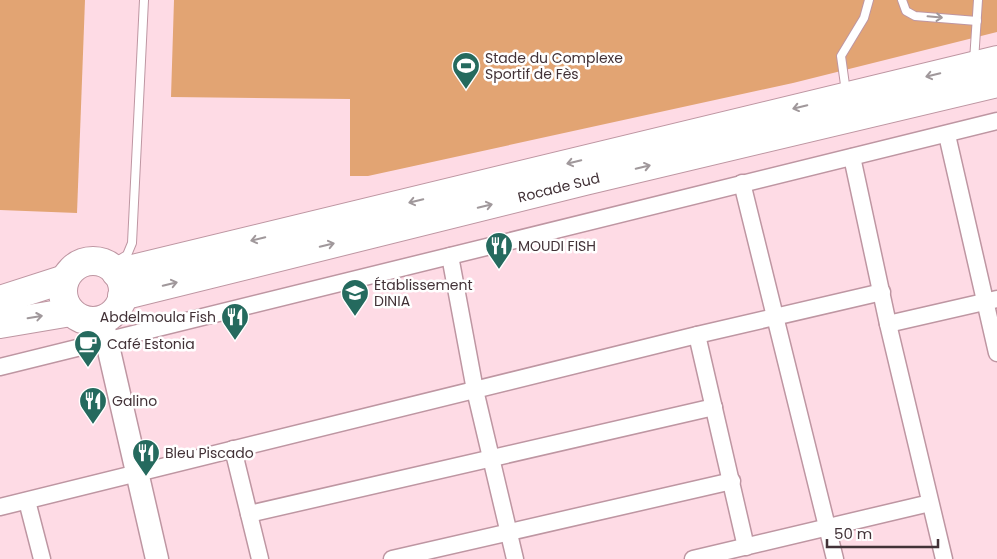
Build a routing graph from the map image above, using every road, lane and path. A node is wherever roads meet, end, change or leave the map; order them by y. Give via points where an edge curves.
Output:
1 (144, 0) edge
2 (869, 0) edge
3 (902, 0) edge
4 (978, 0) edge
5 (977, 21) junction
6 (985, 62) edge
7 (997, 82) edge
8 (847, 96) junction
9 (997, 122) edge
10 (947, 134) junction
11 (852, 157) junction
12 (742, 183) junction
13 (450, 256) junction
14 (116, 278) junction
15 (66, 279) junction
16 (882, 292) junction
17 (0, 300) edge
18 (990, 300) edge
19 (71, 312) junction
20 (776, 317) junction
21 (0, 324) edge
22 (888, 324) junction
23 (104, 330) junction
24 (697, 335) junction
25 (997, 353) edge
26 (0, 367) edge
27 (475, 390) junction
28 (714, 407) junction
29 (233, 449) junction
30 (491, 458) junction
31 (137, 473) junction
32 (732, 481) junction
33 (27, 501) junction
34 (930, 503) junction
35 (0, 507) edge
36 (249, 514) junction
37 (828, 528) junction
38 (509, 532) junction
39 (746, 547) junction
40 (42, 559) edge
41 (157, 559) edge
42 (260, 559) edge
43 (392, 559) edge
44 (515, 559) edge
45 (693, 559) edge
46 (835, 559) edge
47 (944, 559) edge

1 - 14 lane via 132,244
2 - 8 lane via 864,18 841,56
3 -> 5 lane via 906,11 915,16
4 - 5 lane
5 - 6 lane
6 -> 8 highway, Rocade Sud
14 -> 7 highway, Rocade Sud via 585,181
8 -> 14 highway, Rocade Sud
9 - 10 street
10 - 11 street
10 - 18 street
11 - 12 street
11 - 16 street
12 - 13 street
12 - 20 street
13 - 23 street
13 - 27 street
14 - 15 highway via 100,262 80,264
14 - 23 highway via 116,311
15 - 17 highway
15 - 19 highway via 64,296
16 - 20 street
16 - 22 street
18 - 22 street
18 - 25 street
21 -> 19 highway
19 - 23 highway
20 - 24 street
20 - 37 street
22 - 34 street
23 - 26 street
23 - 31 street
24 - 27 street
24 - 28 street
27 - 29 street
27 - 30 street
28 - 30 street
28 - 32 street
29 - 31 street
29 - 36 street
30 - 36 street
30 - 38 street
31 - 33 street
31 - 41 street
32 - 38 street
32 - 39 street
33 - 35 street
33 - 40 street
34 - 37 street
34 - 47 street
36 - 42 street
37 - 39 street
37 - 46 street
38 - 43 street
38 - 44 street
39 - 45 street

